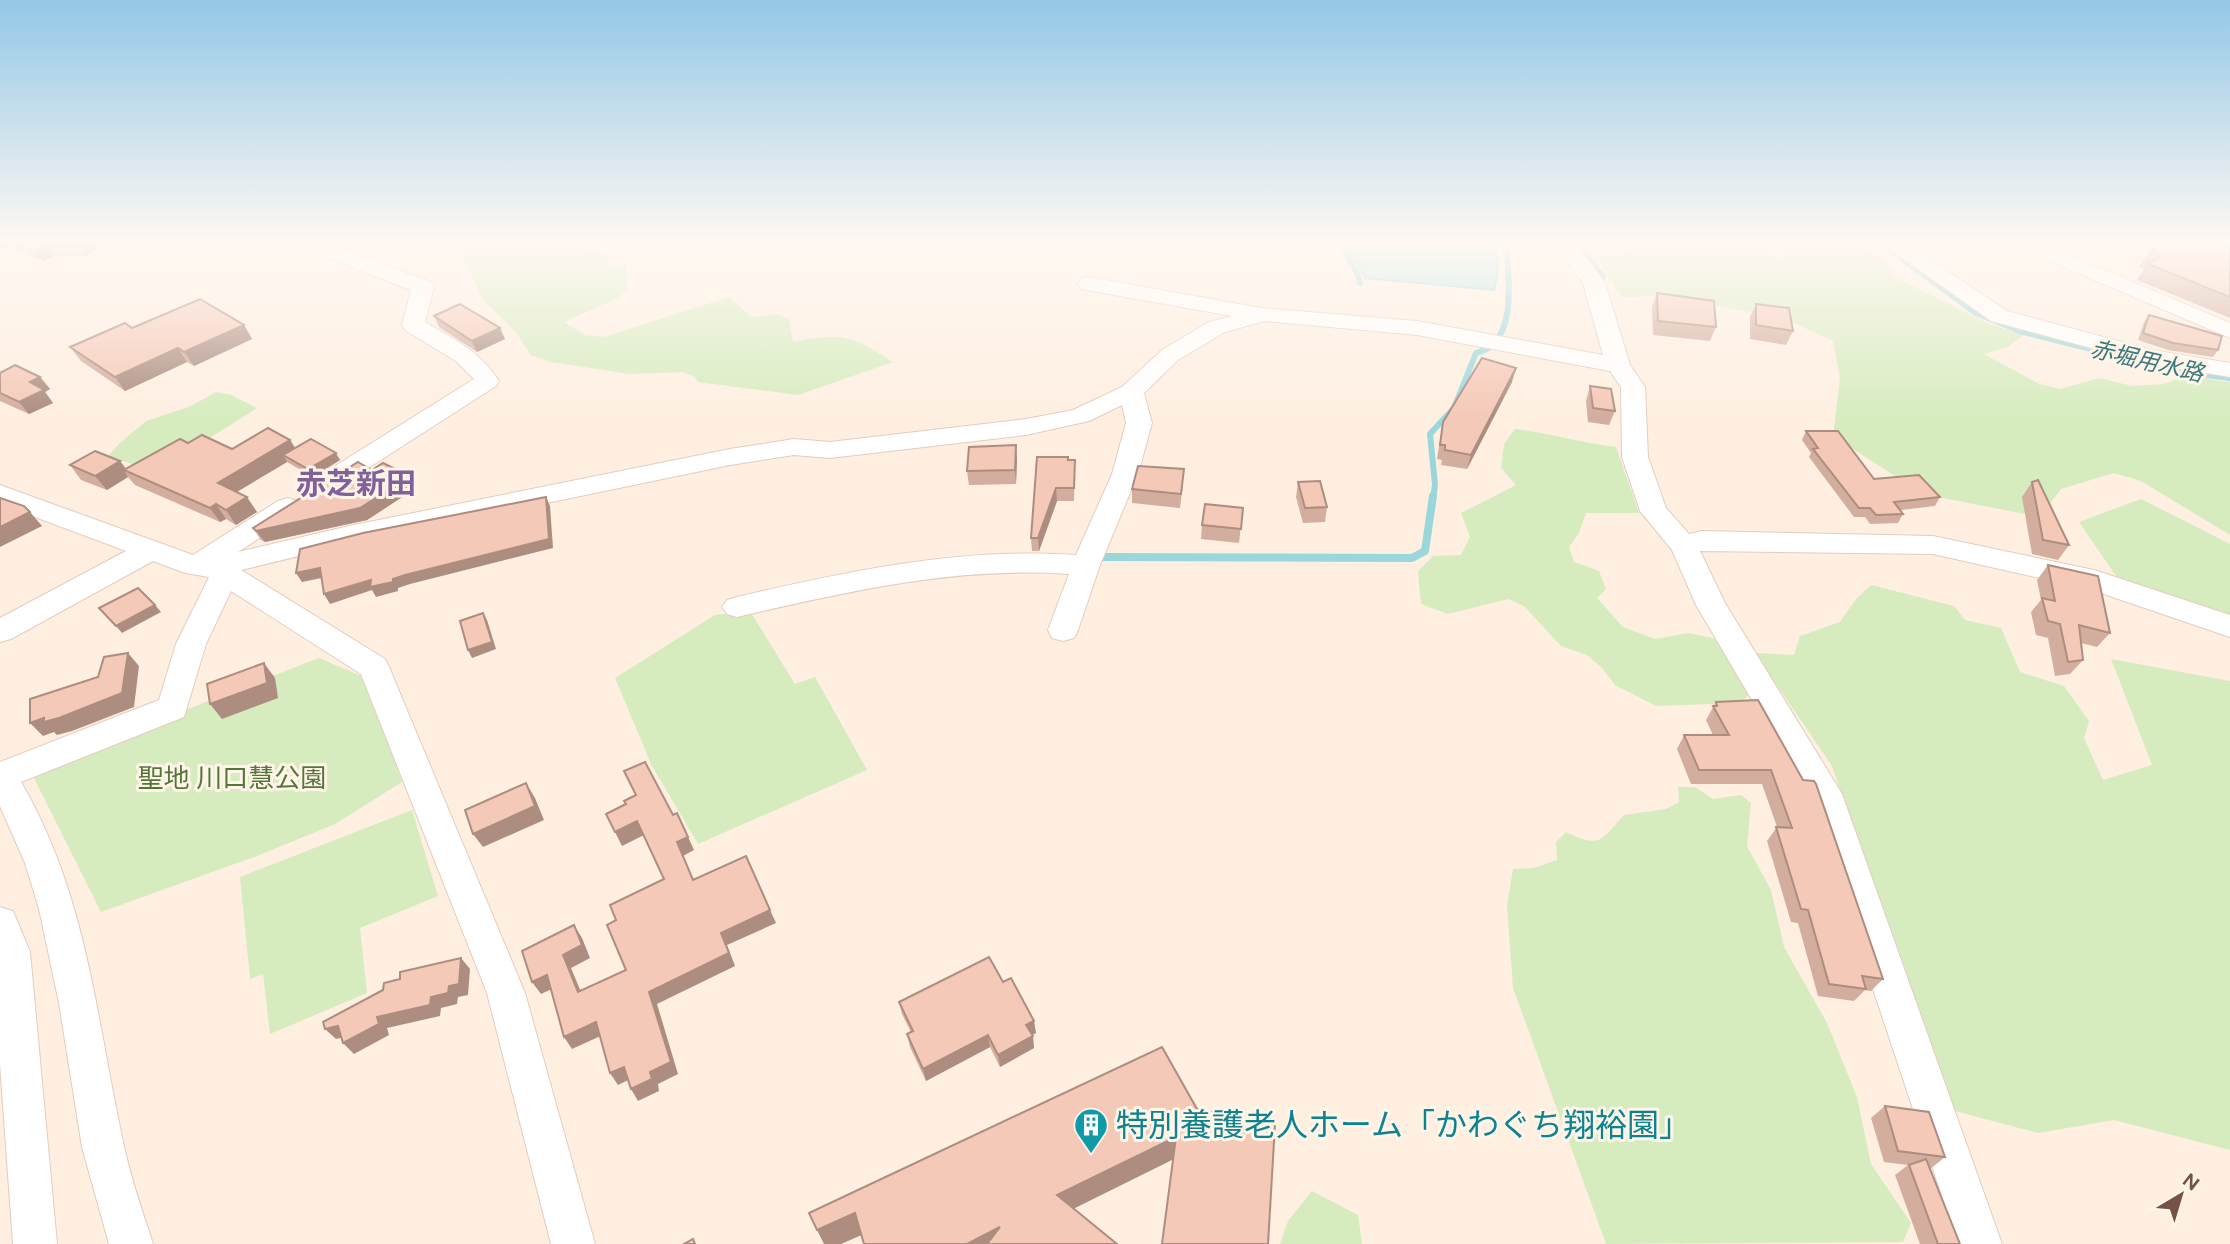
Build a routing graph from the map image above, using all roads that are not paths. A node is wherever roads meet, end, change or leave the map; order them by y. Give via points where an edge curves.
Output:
1 (419, 302) edge
2 (1187, 302) joint
3 (1600, 302) edge
4 (1978, 302) edge
5 (2162, 302) edge
6 (1264, 314) junction
7 (2230, 331) edge
8 (1170, 355) junction
9 (1618, 365) junction
10 (2230, 369) edge
11 (1131, 391) junction
12 (0, 494) edge
13 (1684, 546) junction
14 (151, 550) junction
15 (1086, 565) junction
16 (212, 569) junction
17 (737, 607) dead end
18 (2230, 626) edge
19 (0, 631) edge
20 (1063, 631) dead end
21 (5, 794) edge
22 (0, 923) edge
23 (35, 1244) edge
24 (131, 1244) edge
25 (573, 1244) edge
26 (1980, 1244) edge

1 - 16 street via 413,325 451,348 487,381
2 - 6 street
2 - 8 street
3 - 9 street
4 - 10 street via 1999,316 2150,357
5 - 7 street
6 - 8 street via 1217,327
6 - 9 street via 1417,328
8 - 11 street
9 - 13 street via 1633,387 1635,457 1654,511
11 - 15 street via 1139,423 1125,474
11 - 16 street via 1080,416 1026,427 730,457 349,535
12 - 14 street
13 - 18 street via 1702,540 1933,545 2094,580
13 - 26 street via 1711,605 1825,794
14 - 16 street
14 - 19 street
15 - 17 street via 1044,560 998,562 869,579
15 - 20 street
16 - 21 street via 173,708
16 - 25 street via 373,667 506,993
21 - 24 street via 34,834 69,947 104,1150
22 - 23 street via 11,952

